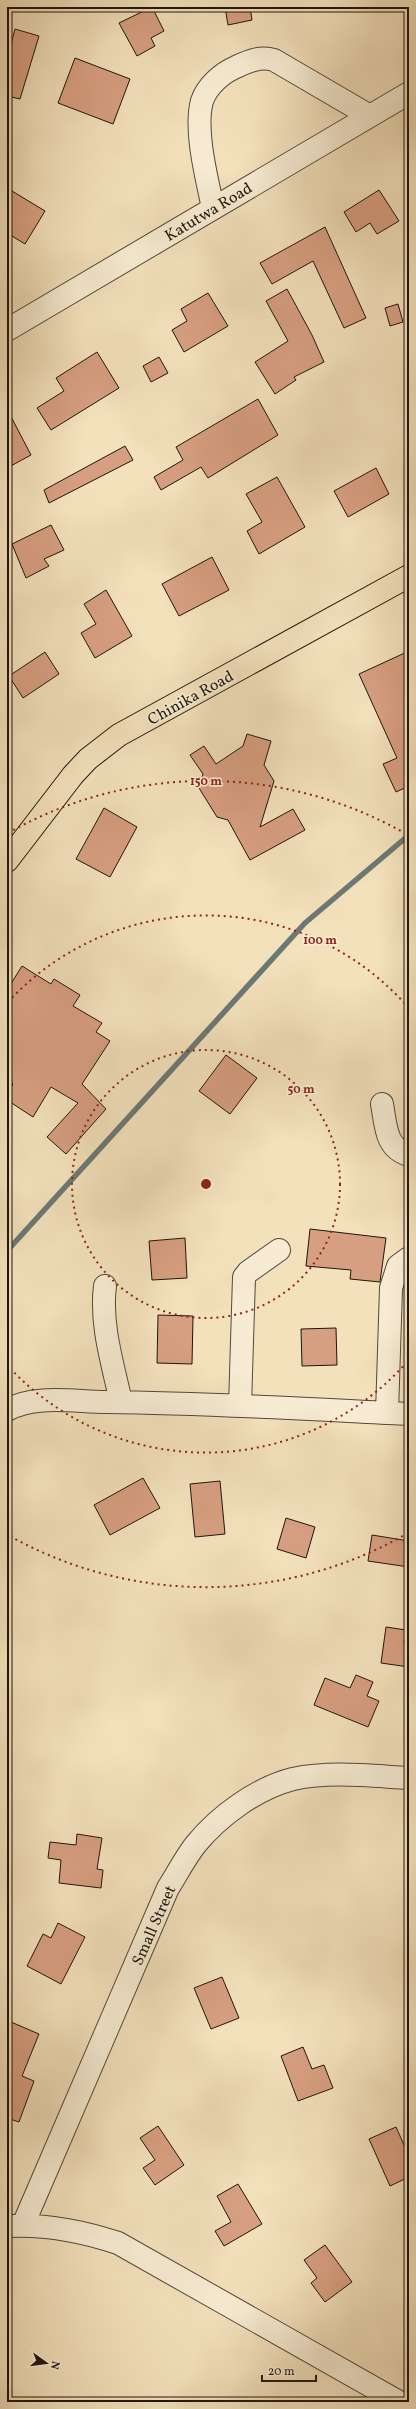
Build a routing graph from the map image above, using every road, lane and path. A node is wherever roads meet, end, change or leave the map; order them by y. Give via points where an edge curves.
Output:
1 (409, 93) edge
2 (370, 116) junction
3 (213, 208) junction
4 (7, 330) edge
5 (409, 576) edge
6 (7, 861) edge
7 (382, 1104) dead end
8 (409, 1155) edge
9 (279, 1250) dead end
10 (409, 1258) edge
11 (105, 1286) dead end
12 (120, 1402) junction
13 (240, 1406) junction
14 (7, 1410) edge
15 (387, 1413) junction
16 (409, 1414) edge
17 (409, 1778) edge
18 (15, 2226) edge
19 (399, 2402) edge

1 - 2 street, Katutwa Road
2 - 3 street, Katutwa Road
2 - 3 street via 274,60 257,58 233,68 212,83 202,102 201,139
3 - 4 street, Katutwa Road
5 - 6 main road, Chinika Road via 119,736 88,759 73,775
7 - 8 street via 388,1139 399,1152
9 - 13 street via 244,1277
10 - 15 street via 398,1266 391,1288
11 - 12 street via 108,1343
12 - 13 street
12 - 14 street via 34,1401 16,1404
13 - 15 street
15 - 16 street
17 - 18 street, Small Street via 322,1775 293,1779 266,1789 241,1805 218,1822 196,1844 168,1888
18 - 19 street via 73,2231 118,2243

